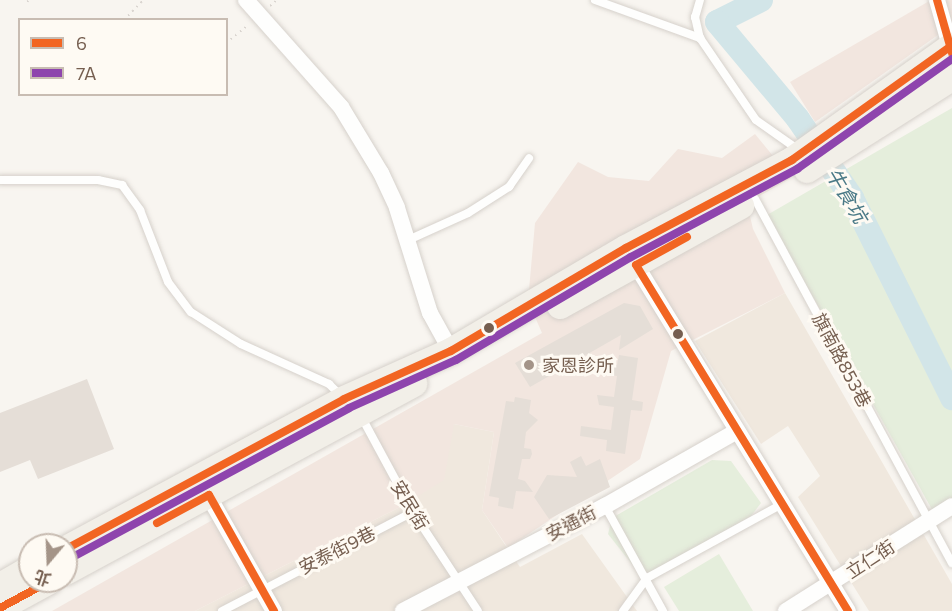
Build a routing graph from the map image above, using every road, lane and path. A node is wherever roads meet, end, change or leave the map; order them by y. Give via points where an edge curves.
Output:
1 (143, 0) edge
2 (246, 0) edge
3 (595, 0) edge
4 (700, 0) edge
5 (938, 0) edge
6 (126, 18) edge
7 (699, 38) junction
8 (952, 48) edge
9 (952, 78) edge
10 (844, 136) junction
11 (528, 158) dead end
12 (803, 160) junction
13 (0, 180) edge
14 (754, 199) junction
15 (406, 241) junction
16 (631, 257) junction
17 (451, 351) junction
18 (351, 406) junction
19 (737, 431) junction
20 (203, 486) junction
21 (782, 504) junction
22 (605, 506) junction
23 (952, 506) edge
24 (413, 512) junction
25 (929, 522) junction
26 (78, 543) edge
27 (952, 562) edge
28 (78, 564) edge
29 (18, 576) edge
30 (647, 578) junction
31 (459, 580) junction
32 (832, 584) junction
33 (0, 586) edge
34 (261, 589) junction
35 (28, 593) edge
36 (0, 608) edge
37 (222, 611) edge
38 (274, 611) edge
39 (403, 611) edge
40 (478, 611) edge
41 (623, 611) edge
42 (663, 611) edge
43 (786, 611) edge
44 (848, 611) edge

1 - 6 path
2 - 15 street via 341,107 381,173
3 - 7 lane
4 - 7 lane via 695,17
5 - 8 street
7 - 12 lane via 756,120 793,146
8 - 10 main road
9 - 10 main road
10 - 12 main road
11 - 15 lane via 509,187 468,213
12 - 14 main road
12 - 16 main road
13 - 18 lane via 98,180 122,185 140,210 168,282 191,312 241,345 329,384
14 - 16 main road
14 - 25 lane, 旗南路853巷
15 - 17 street via 430,313
16 - 17 main road
16 - 18 main road
16 - 19 street
17 - 18 main road
18 - 20 main road
18 - 24 lane, 安民街
19 - 21 street
19 - 22 street, 安通街
20 - 26 main road
20 - 28 main road
20 - 34 street
21 - 30 lane
21 - 32 street
22 - 30 lane
22 - 31 street, 安通街
23 - 25 street, 立仁街
24 - 31 lane, 安民街
24 - 34 lane, 安泰街9巷
25 - 27 lane, 旗南路853巷
25 - 32 street, 立仁街
29 - 33 main road
30 - 41 lane
30 - 42 lane
31 - 39 street, 安通街
31 - 40 lane, 安民街
32 - 43 street, 立仁街
32 - 44 street
34 - 37 lane, 安泰街9巷
34 - 38 street
35 - 36 main road

